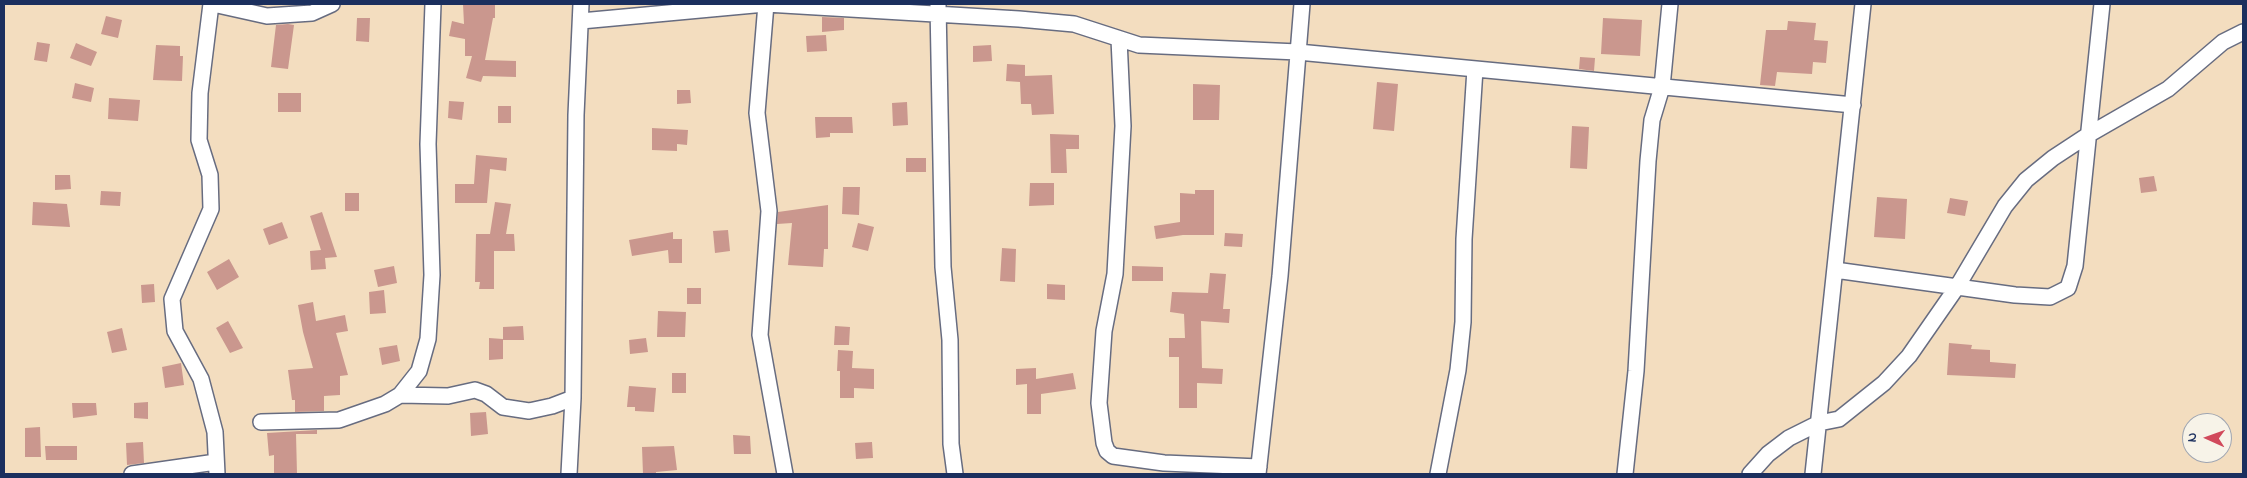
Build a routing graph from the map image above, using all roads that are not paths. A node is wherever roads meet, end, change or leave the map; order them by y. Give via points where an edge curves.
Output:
1 (212, 4) edge
2 (332, 4) edge
3 (433, 4) edge
4 (581, 4) edge
5 (766, 4) edge
6 (1302, 4) edge
7 (1670, 4) edge
8 (1863, 4) edge
9 (2102, 4) edge
10 (939, 9) edge
11 (580, 21) junction
12 (2243, 32) edge
13 (1119, 39) junction
14 (1298, 52) junction
15 (1475, 69) junction
16 (1662, 87) junction
17 (1853, 105) junction
18 (2088, 135) junction
19 (1835, 270) junction
20 (1957, 287) junction
21 (400, 396) junction
22 (573, 398) junction
23 (261, 422) dead end
24 (1819, 423) junction
25 (217, 468) edge
26 (1258, 471) edge
27 (132, 474) edge
28 (569, 474) edge
29 (785, 474) edge
30 (955, 474) edge
31 (1438, 474) edge
32 (1624, 474) edge
33 (1750, 474) edge
34 (1813, 474) edge

1 - 2 street via 267,16 312,13
1 - 25 street via 200,93 199,140 210,175 211,208 172,299 175,331 202,379 215,432
3 - 21 street via 428,144 432,275 428,339 419,371
4 - 11 street
5 - 10 street
5 - 11 street
5 - 29 street via 757,113 769,211 760,335
6 - 14 street
7 - 16 street
8 - 17 street
9 - 18 street
10 - 13 street via 1074,24
10 - 30 street via 943,267 950,340 951,444
11 - 22 street
12 - 18 street via 2223,42 2168,89
13 - 14 street via 1140,45
13 - 26 street via 1123,126 1115,274 1104,331 1099,403 1104,443 1114,456
14 - 15 street
14 - 26 street via 1280,276
15 - 16 street
15 - 31 street via 1464,239 1464,322
16 - 17 street
16 - 32 street via 1652,120 1636,371
17 - 19 street
18 - 20 street via 2026,180 2005,206
18 - 20 street via 2074,266 2068,288 2050,297 2015,296
19 - 20 street
19 - 24 street
20 - 24 street via 1909,356 1884,383 1839,418
21 - 22 street via 448,396 475,390 503,406 529,411
21 - 23 street via 339,420
22 - 28 street
24 - 33 street via 1789,438
24 - 34 street
25 - 27 street

